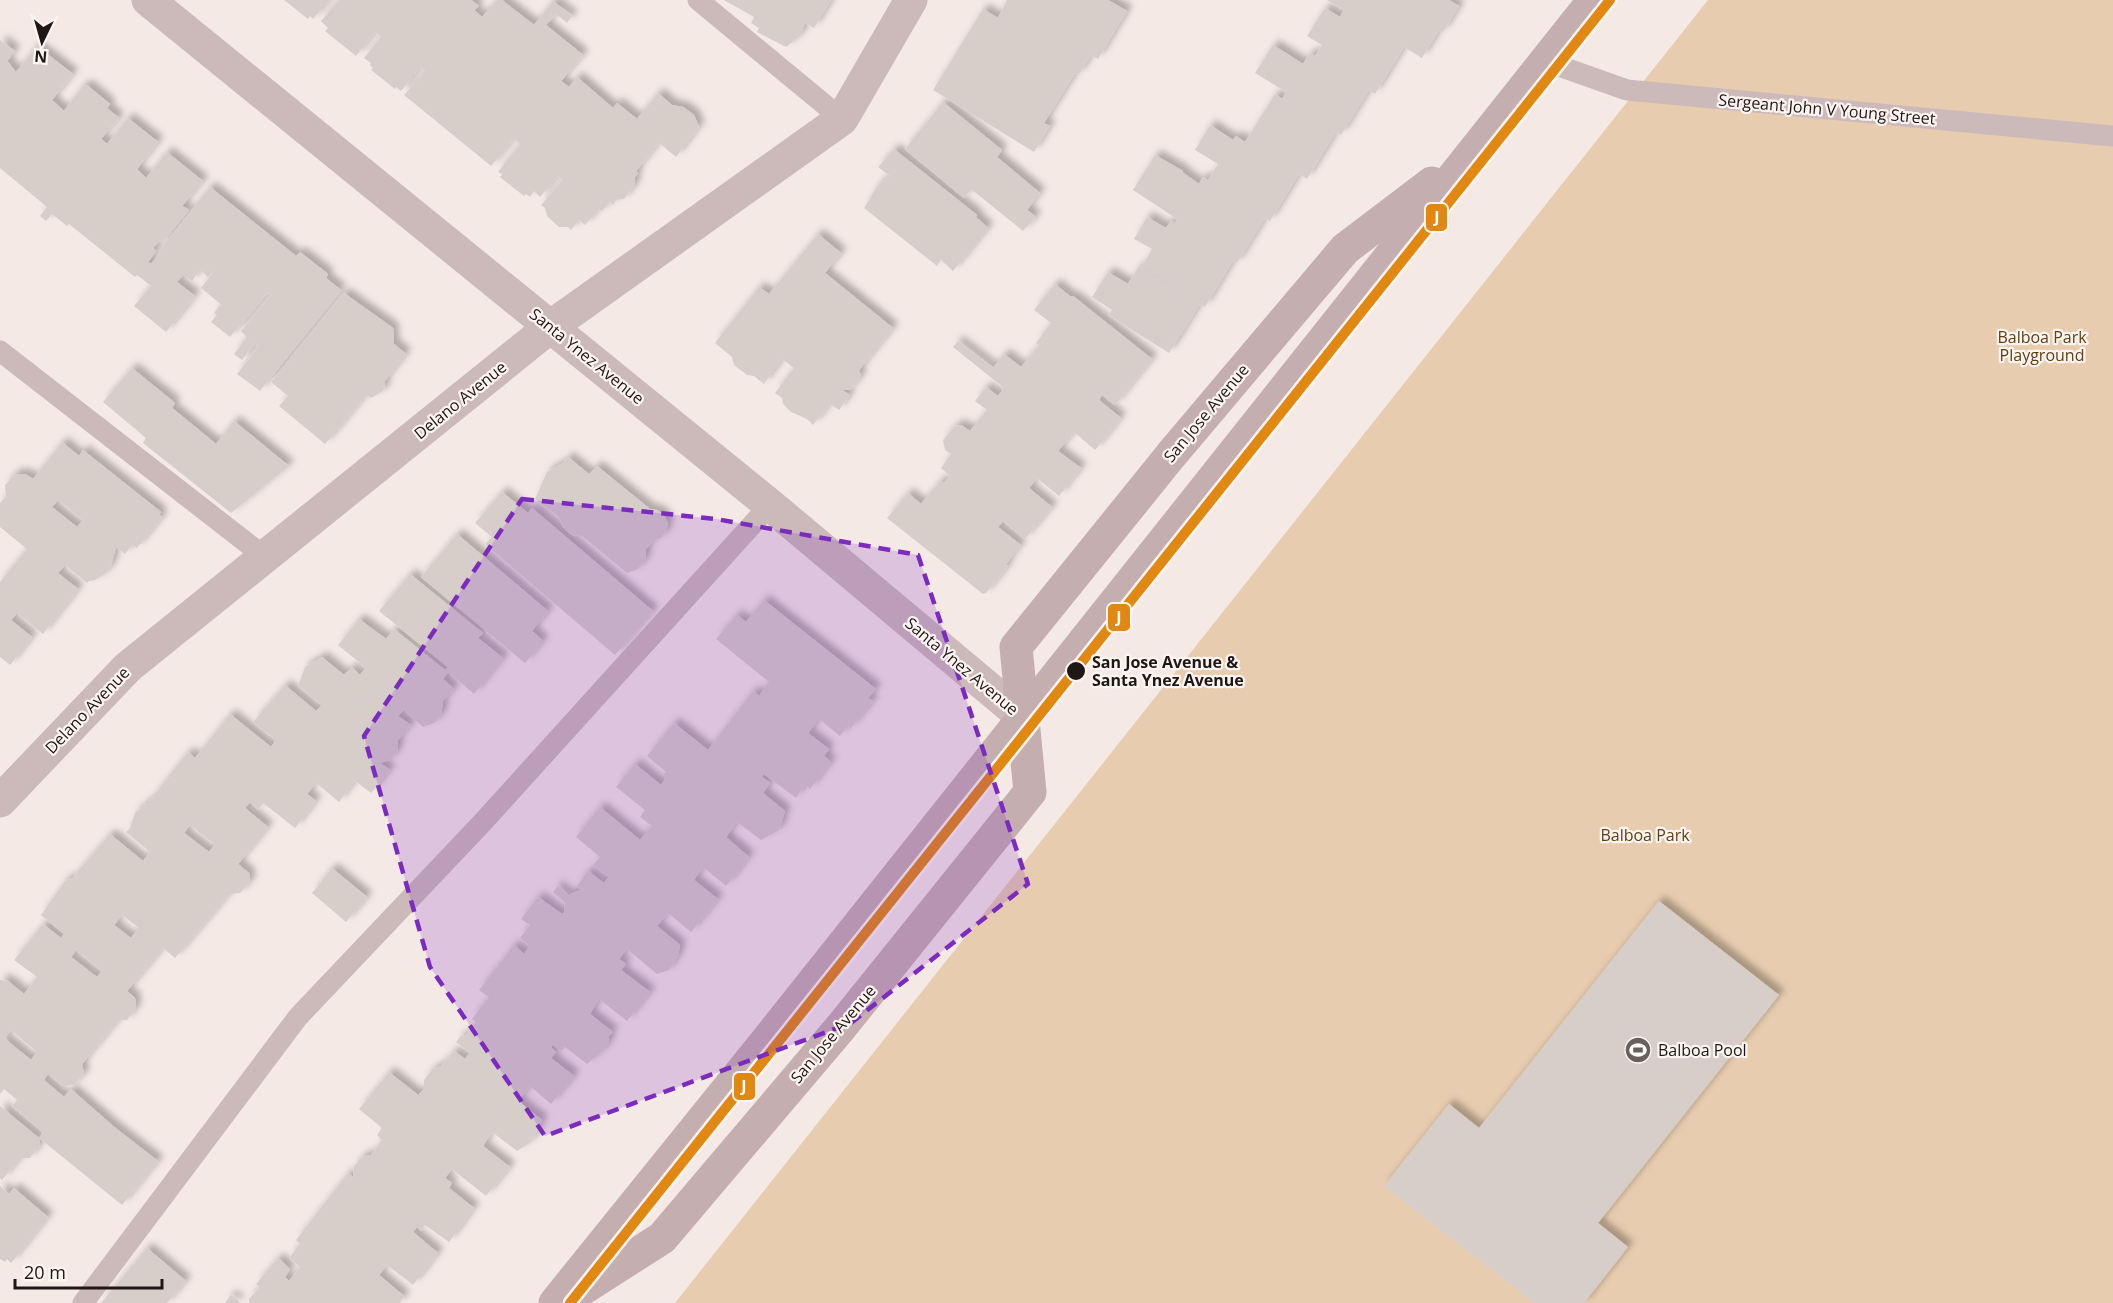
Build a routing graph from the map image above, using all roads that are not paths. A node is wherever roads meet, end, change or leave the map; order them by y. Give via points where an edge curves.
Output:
1 (148, 0) edge
2 (698, 0) edge
3 (911, 0) edge
4 (1594, 0) edge
5 (1545, 61) junction
6 (842, 120) junction
7 (2113, 136) edge
8 (1470, 156) junction
9 (550, 327) junction
10 (0, 351) edge
11 (770, 505) junction
12 (265, 557) junction
13 (1023, 717) junction
14 (0, 801) edge
15 (83, 1303) edge
16 (555, 1303) edge
17 (560, 1303) edge

1 - 9 street, Santa Ynez Avenue
2 - 6 lane
3 - 6 street, Delano Avenue
4 - 5 main road, San Jose Avenue
5 - 7 lane, Sergeant John V Young Street via 1627,90
5 - 8 main road, San Jose Avenue
6 - 9 street, Delano Avenue
8 - 13 main road, San Jose Avenue
8 - 13 main road, San Jose Avenue via 1345,249 1016,647
9 - 11 street, Santa Ynez Avenue
9 - 12 street, Delano Avenue
10 - 12 lane
11 - 13 street, Santa Ynez Avenue
11 - 15 lane via 482,822 298,1017
12 - 14 street, Delano Avenue via 128,667
13 - 16 main road, San Jose Avenue
13 - 17 main road, San Jose Avenue via 1030,792 841,1026 662,1238

